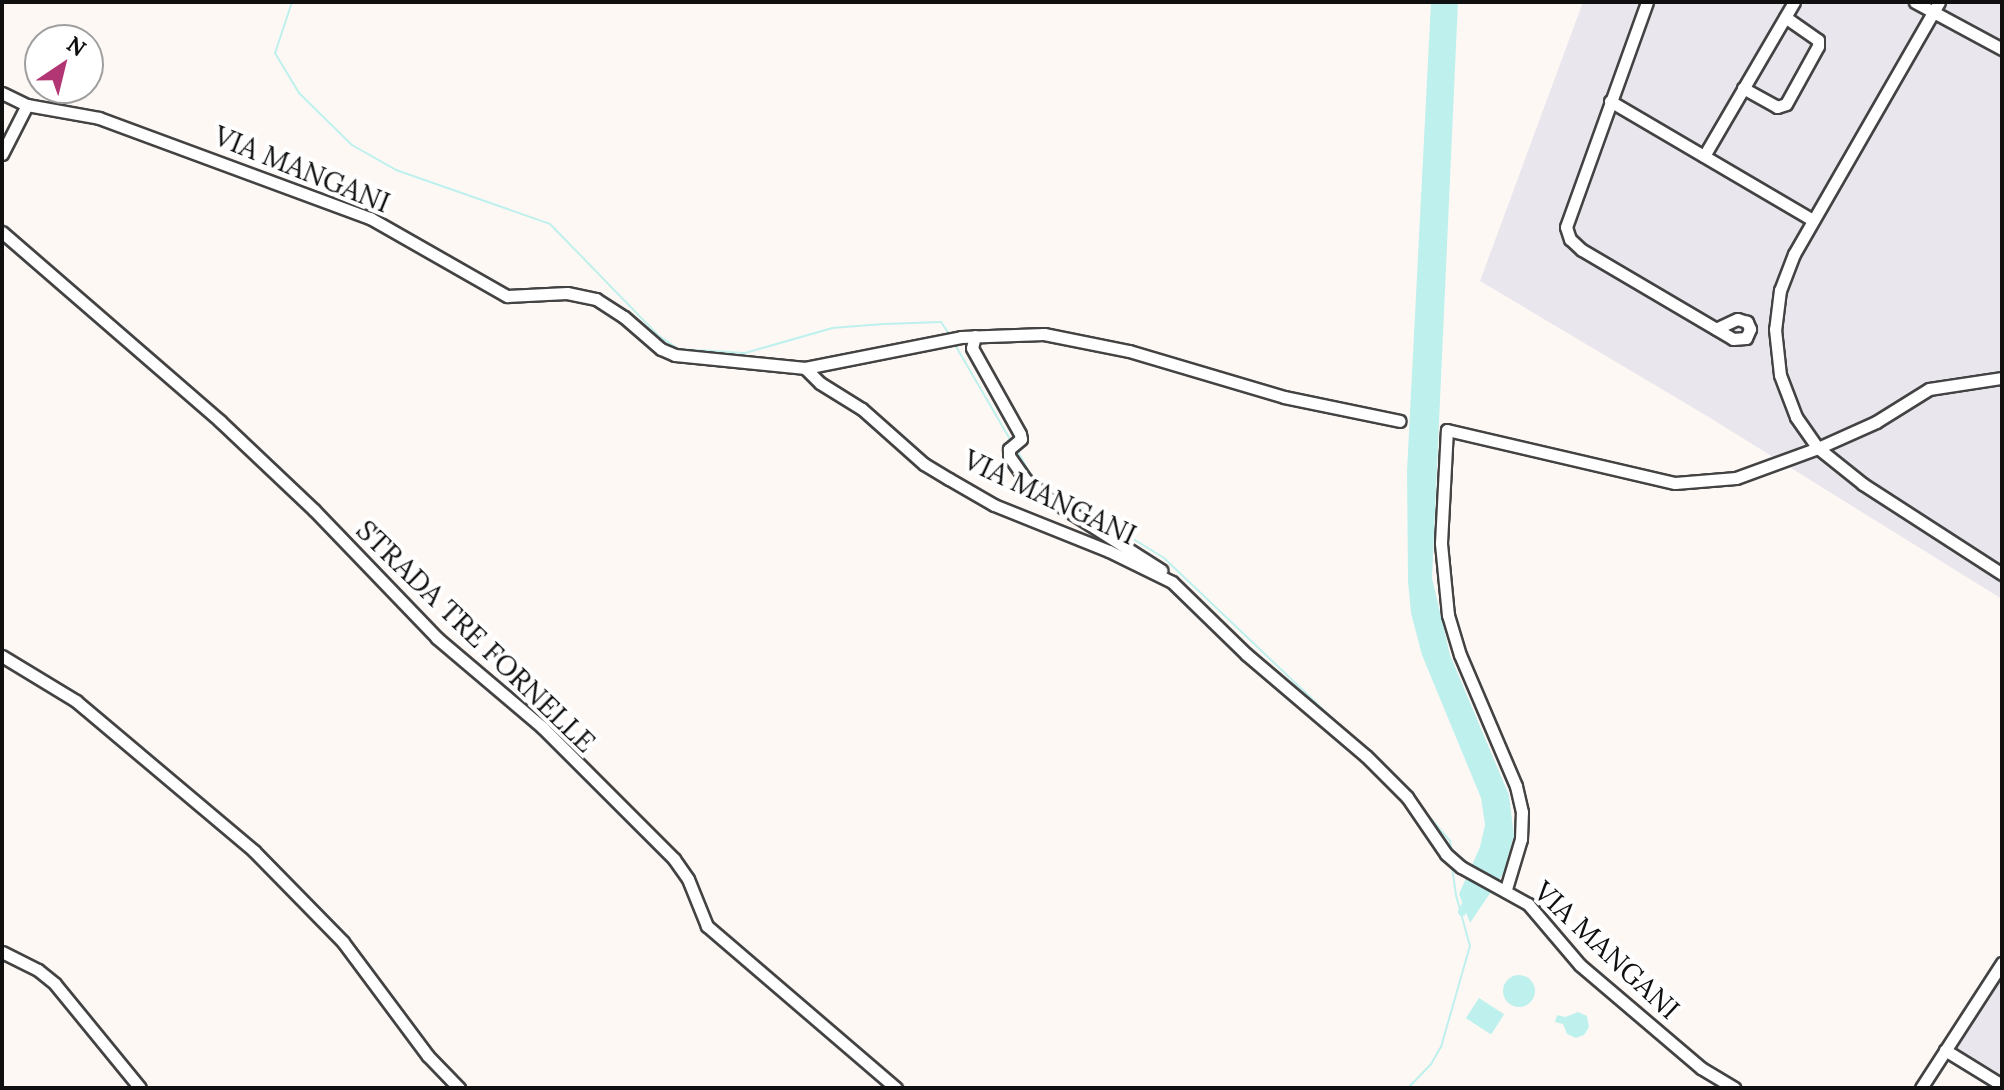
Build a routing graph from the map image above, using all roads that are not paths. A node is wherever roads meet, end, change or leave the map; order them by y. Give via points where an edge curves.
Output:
1 (1647, 2) edge
2 (1794, 2) edge
3 (1915, 2) edge
4 (1936, 7) edge
5 (1785, 17) junction
6 (2002, 49) edge
7 (1743, 88) junction
8 (2, 93) edge
9 (1610, 101) junction
10 (27, 105) junction
11 (2, 154) edge
12 (1704, 156) junction
13 (1813, 220) junction
14 (2, 232) edge
15 (1716, 329) dead end
16 (975, 336) junction
17 (805, 368) junction
18 (2002, 378) edge
19 (1400, 421) dead end
20 (1818, 448) junction
21 (2002, 574) edge
22 (1172, 582) junction
23 (2, 656) edge
24 (1506, 889) junction
25 (2, 952) edge
26 (2002, 963) edge
27 (1945, 1050) junction
28 (2002, 1085) edge
29 (140, 1088) edge
30 (459, 1088) edge
31 (896, 1088) edge
32 (1734, 1088) edge
33 (1921, 1088) edge

1 - 9 street
2 - 5 street
3 - 4 street
4 - 6 street
4 - 13 street
5 - 7 street
5 - 7 street via 1818,40 1786,104 1777,107
7 - 12 street
8 - 10 street, VIA MANGANI
9 - 12 street
9 - 15 street via 1569,213 1570,239
10 - 11 street
10 - 17 street, VIA MANGANI via 99,118 370,218 507,296 567,293 596,299 675,355
12 - 13 street
13 - 20 street via 1780,290 1775,329 1780,375 1796,417
14 - 31 street, STRADA TRE FORNELLE via 220,421 437,638 542,727 674,859 707,926
16 - 17 street
16 - 19 street via 1044,334 1129,351 1284,397
16 - 22 street via 972,348 1020,434 1009,456 1026,480 1140,554
17 - 22 street, VIA MANGANI via 924,464 994,505
18 - 20 street via 1929,389 1876,422
20 - 21 street via 1863,484
20 - 24 street via 1736,478 1675,483 1447,430 1441,543 1448,615 1522,812 1521,839
22 - 24 street, VIA MANGANI via 1246,654 1366,756 1407,797 1446,854
23 - 30 street via 76,701 254,851 343,942 421,1047
24 - 32 street, VIA MANGANI via 1528,904 1580,965 1659,1034
25 - 29 street via 55,984
26 - 27 street
27 - 28 street
27 - 33 street

